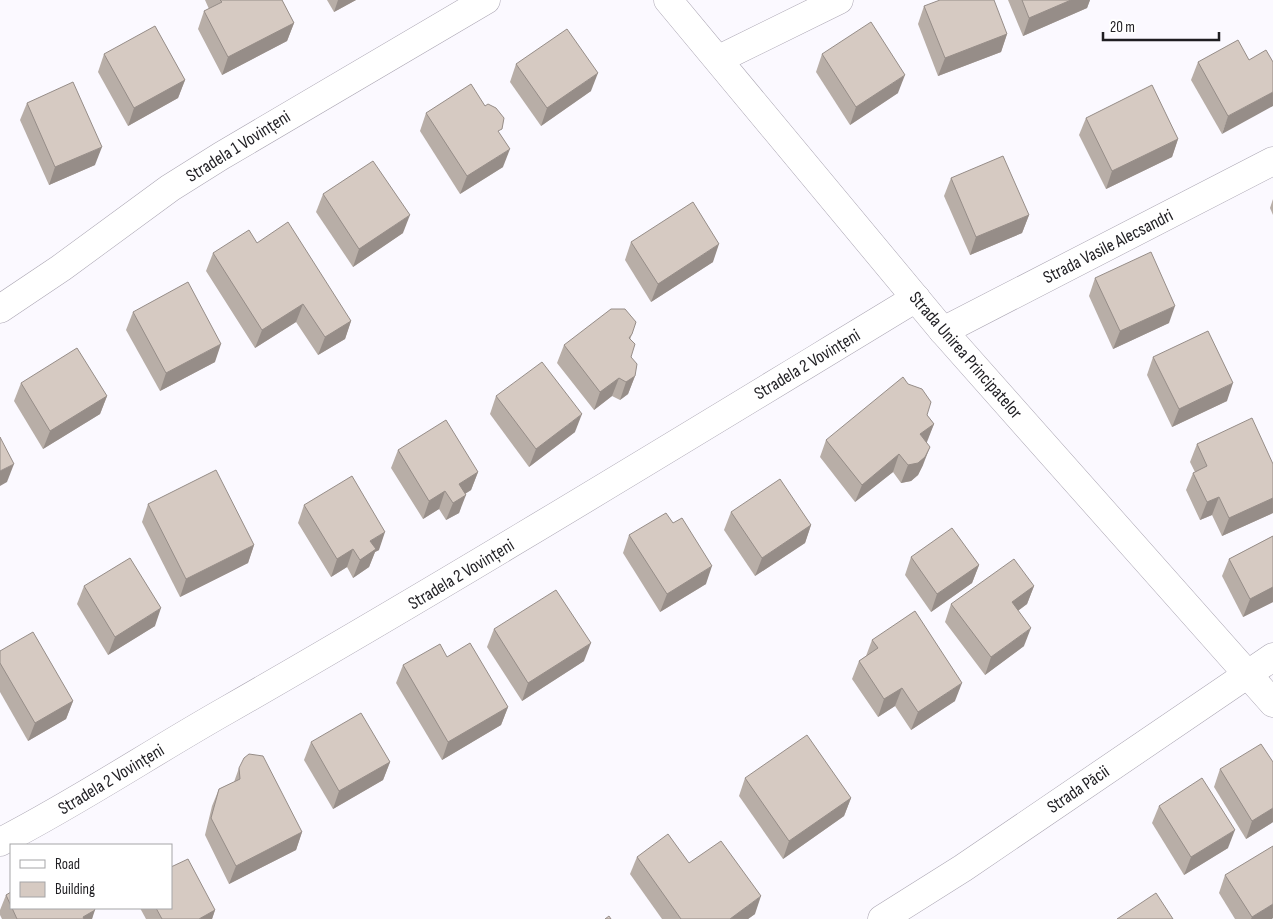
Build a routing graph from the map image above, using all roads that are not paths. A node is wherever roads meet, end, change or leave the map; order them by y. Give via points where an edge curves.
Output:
1 (486, 0) edge
2 (668, 0) edge
3 (839, 0) edge
4 (719, 60) junction
5 (1273, 161) edge
6 (916, 298) junction
7 (0, 309) edge
8 (943, 331) junction
9 (1273, 658) edge
10 (1248, 674) junction
11 (1273, 703) edge
12 (0, 842) edge
13 (882, 919) edge

1 - 7 street, Stradela 1 Vovințeni via 170,188
2 - 4 street, Strada Unirea Principatelor
3 - 4 street
4 - 6 street, Strada Unirea Principatelor
5 - 8 street, Strada Vasile Alecsandri
6 - 8 street, Strada Unirea Principatelor
6 - 12 street, Stradela 2 Vovințeni via 404,609
8 - 10 street, Strada Unirea Principatelor
9 - 10 street, Strada Păcii
10 - 11 street, Strada Unirea Principatelor
10 - 13 street, Strada Păcii

